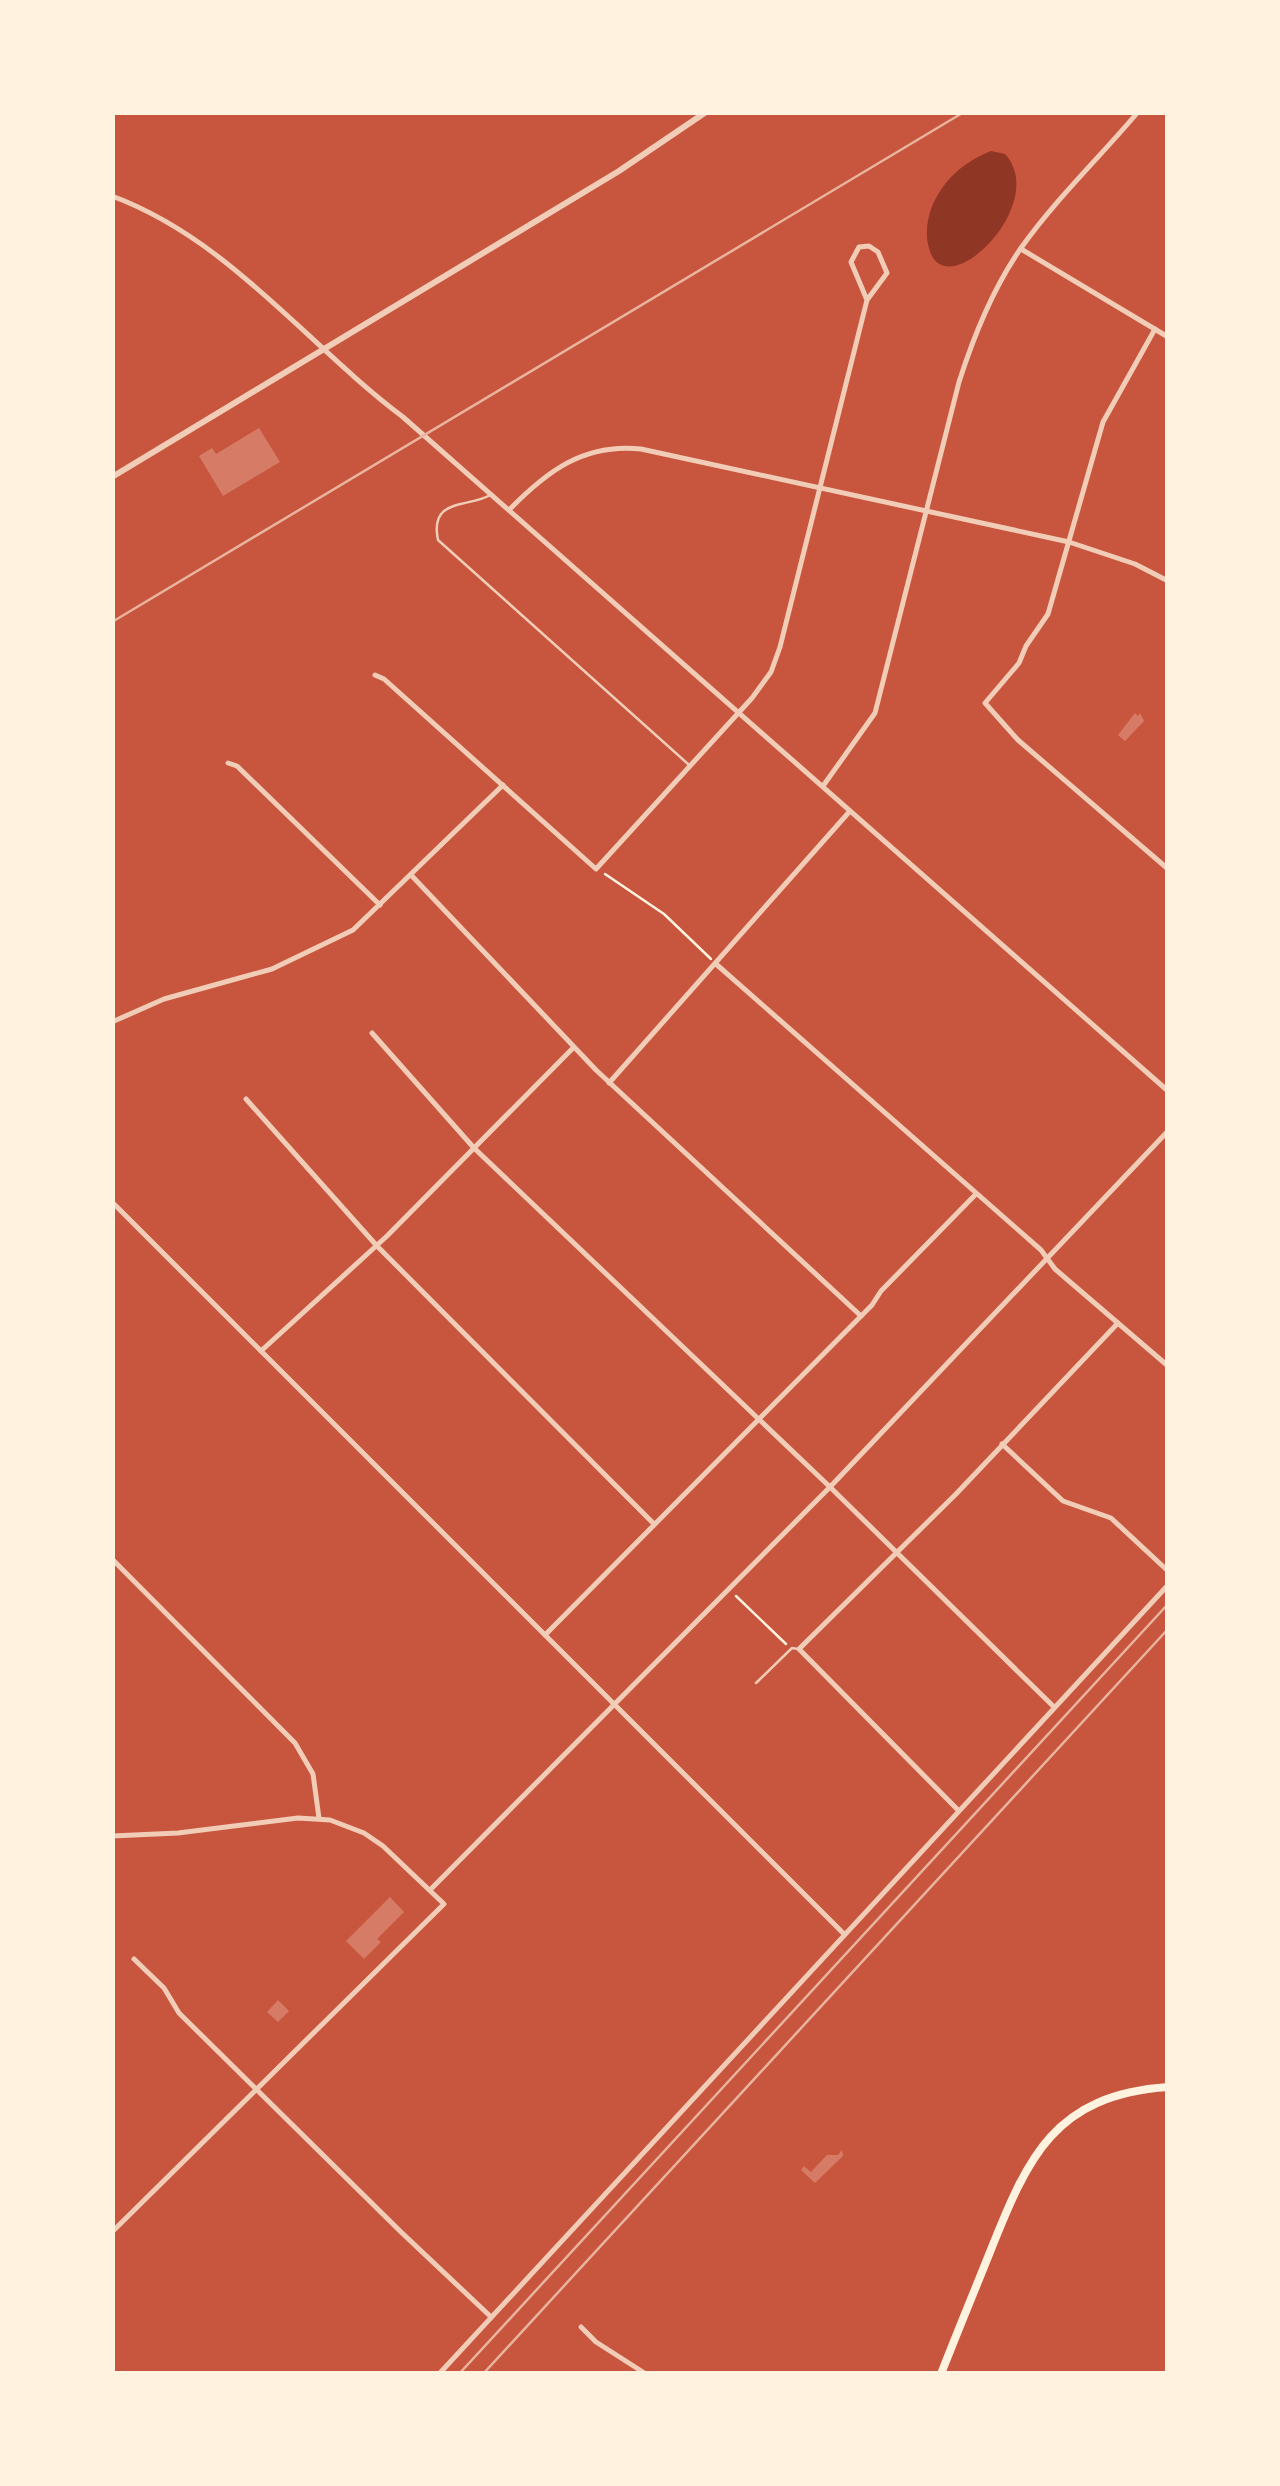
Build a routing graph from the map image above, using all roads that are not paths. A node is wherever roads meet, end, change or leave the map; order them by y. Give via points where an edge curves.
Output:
1 (706, 112) edge
2 (1138, 112) edge
3 (112, 196) edge
4 (1021, 248) junction
5 (868, 300) junction
6 (1155, 329) junction
7 (1168, 337) edge
8 (325, 350) junction
9 (113, 476) edge
10 (820, 488) junction
11 (491, 494) junction
12 (508, 510) junction
13 (925, 511) junction
14 (1070, 542) junction
15 (1168, 581) edge
16 (376, 675) dead end
17 (739, 712) junction
18 (228, 763) dead end
19 (689, 765) junction
20 (503, 785) junction
21 (823, 786) junction
22 (850, 811) junction
23 (1168, 869) edge
24 (411, 876) junction
25 (380, 905) junction
26 (716, 964) junction
27 (112, 1022) edge
28 (372, 1033) dead end
29 (573, 1048) junction
30 (609, 1083) junction
31 (1168, 1091) edge
32 (246, 1099) dead end
33 (1168, 1131) edge
34 (474, 1148) junction
35 (976, 1194) junction
36 (112, 1202) edge
37 (376, 1246) junction
38 (1048, 1260) junction
39 (861, 1316) junction
40 (1118, 1323) junction
41 (260, 1351) junction
42 (1168, 1366) edge
43 (760, 1420) junction
44 (1002, 1444) junction
45 (830, 1487) junction
46 (654, 1524) junction
47 (898, 1553) junction
48 (112, 1560) edge
49 (1168, 1571) edge
50 (1168, 1585) edge
51 (545, 1635) junction
52 (799, 1649) junction
53 (756, 1683) dead end
54 (615, 1705) junction
55 (1053, 1706) junction
56 (958, 1810) junction
57 (319, 1818) junction
58 (112, 1836) edge
59 (431, 1889) junction
60 (844, 1934) junction
61 (134, 1960) dead end
62 (1168, 2087) edge
63 (256, 2089) junction
64 (112, 2232) edge
65 (490, 2316) junction
66 (581, 2328) dead end
67 (439, 2374) edge
68 (646, 2374) edge
69 (941, 2374) edge

1 - 8 street
2 - 4 street
3 - 8 street via 215,254
4 - 6 street
4 - 13 street via 970,346
5 - 5 street via 887,273 869,246 859,247 850,262
5 - 10 street
6 - 7 street
6 - 14 street via 1103,422
8 - 9 street
8 - 11 street
10 - 12 street via 641,450 601,449 550,470
10 - 13 street
10 - 17 street via 776,660
11 - 12 street
11 - 19 lane via 448,508 436,529 438,540
12 - 17 street
13 - 14 street
13 - 21 street via 875,713
14 - 15 street
14 - 23 street via 1048,614 985,703 1029,750
16 - 20 street
17 - 19 street
17 - 21 street
18 - 25 street
19 - 20 street via 596,869
20 - 24 street
21 - 22 street
22 - 26 street
22 - 31 street
24 - 25 street
24 - 29 street
25 - 27 street via 353,930 305,956
26 - 30 street
26 - 35 street
28 - 34 street
29 - 30 street
29 - 34 street
30 - 39 street
32 - 37 street
33 - 38 street
34 - 37 street
34 - 43 street
35 - 38 street
35 - 39 street
36 - 41 street
37 - 41 street
37 - 46 street
38 - 40 street
38 - 45 street
39 - 43 street
40 - 42 street
40 - 44 street
41 - 51 street
43 - 45 street
43 - 46 street
44 - 47 street
44 - 49 street via 1064,1500 1110,1518
45 - 47 street
45 - 54 street
46 - 51 street
47 - 52 street
47 - 55 street
48 - 57 street via 294,1744 313,1774
50 - 55 street
51 - 54 street
52 - 53 lane via 792,1648
52 - 56 street
54 - 59 street
54 - 60 street
55 - 56 street
56 - 60 street
57 - 58 street
57 - 59 street via 364,1833
59 - 63 street via 444,1904
60 - 65 street
61 - 63 street
62 - 69 main road via 1108,2098 1043,2143 1016,2185
63 - 64 street
63 - 65 street
65 - 67 street
66 - 68 street

